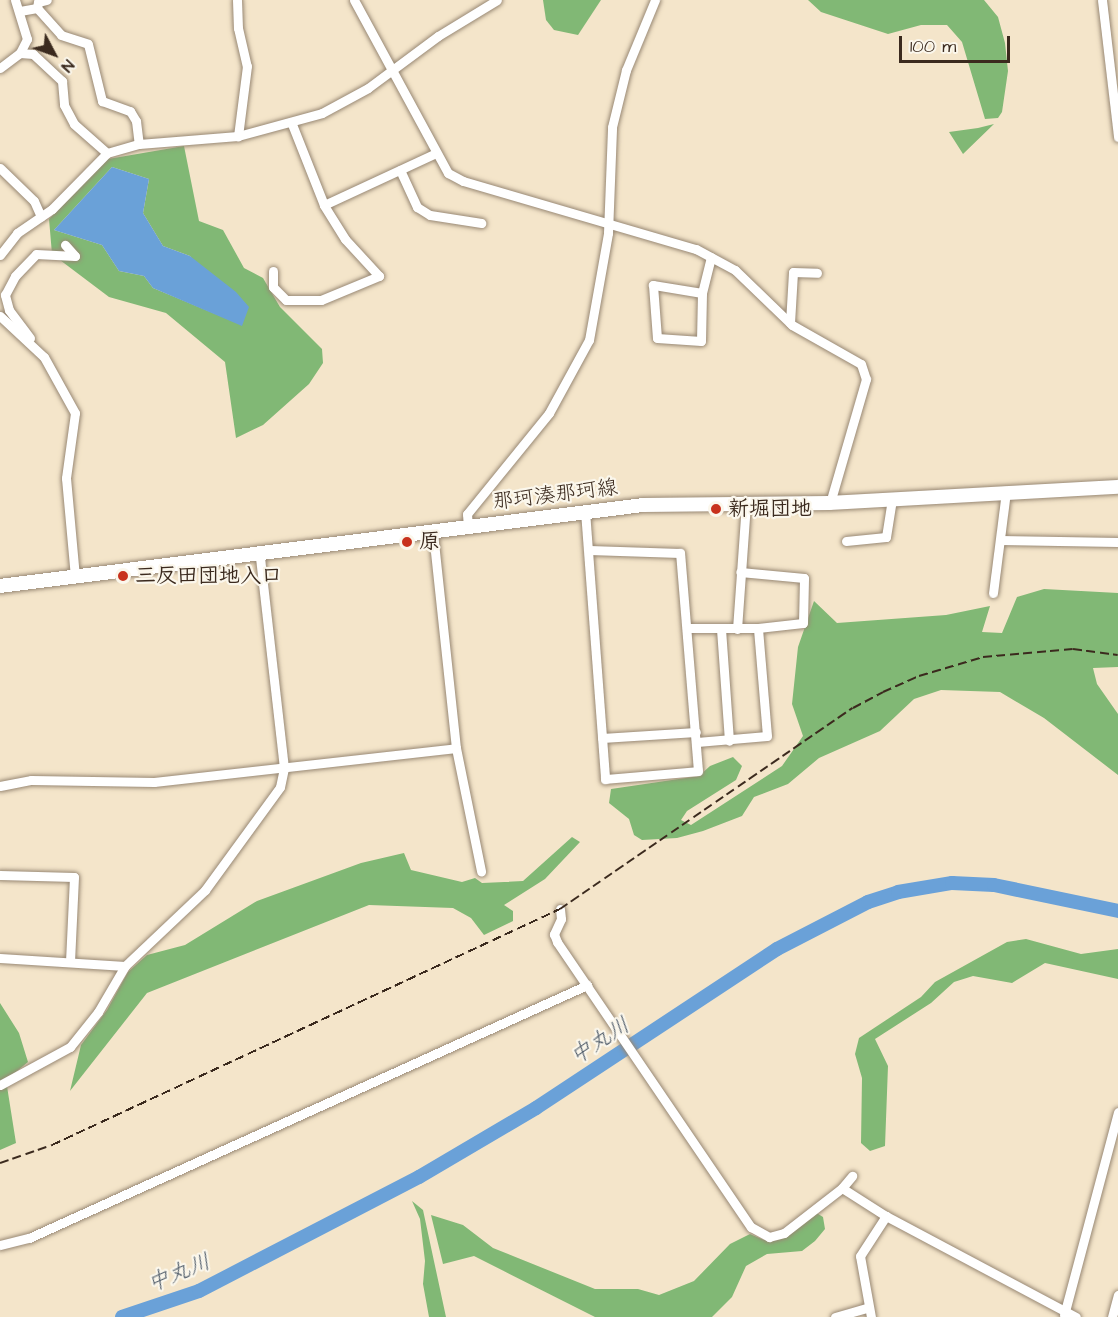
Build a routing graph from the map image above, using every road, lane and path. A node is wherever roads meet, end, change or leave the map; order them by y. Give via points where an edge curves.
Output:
1 (15, 0) edge
2 (237, 0) edge
3 (354, 0) edge
4 (495, 0) edge
5 (655, 0) edge
6 (1102, 0) edge
7 (39, 3) edge
8 (20, 11) junction
9 (20, 53) junction
10 (0, 68) edge
11 (391, 69) junction
12 (292, 124) junction
13 (238, 136) junction
14 (1118, 137) edge
15 (139, 144) junction
16 (107, 153) junction
17 (436, 153) junction
18 (0, 168) edge
19 (400, 170) junction
20 (324, 205) junction
21 (41, 217) junction
22 (609, 222) junction
23 (481, 223) dead end
24 (65, 245) dead end
25 (0, 255) edge
26 (711, 257) junction
27 (273, 271) dead end
28 (817, 273) dead end
29 (702, 293) junction
30 (0, 316) edge
31 (790, 323) junction
32 (32, 347) junction
33 (1118, 487) edge
34 (1006, 491) junction
35 (892, 499) junction
36 (746, 502) junction
37 (830, 503) junction
38 (585, 511) junction
39 (468, 528) junction
40 (433, 533) junction
41 (1000, 540) junction
42 (846, 541) dead end
43 (1118, 542) edge
44 (589, 550) junction
45 (260, 556) junction
46 (740, 572) junction
47 (75, 577) junction
48 (0, 586) edge
49 (993, 593) dead end
50 (687, 628) junction
51 (758, 628) junction
52 (721, 629) junction
53 (737, 629) junction
54 (696, 737) junction
55 (602, 738) junction
56 (729, 741) junction
57 (456, 748) junction
58 (284, 768) junction
59 (0, 786) edge
60 (481, 871) dead end
61 (0, 874) edge
62 (560, 909) dead end
63 (0, 958) edge
64 (70, 961) junction
65 (125, 966) junction
66 (587, 986) junction
67 (0, 1085) edge
68 (1118, 1112) edge
69 (852, 1176) dead end
70 (842, 1188) junction
71 (886, 1216) junction
72 (0, 1245) edge
73 (1118, 1295) edge
74 (870, 1312) edge
75 (1065, 1314) edge
76 (836, 1317) edge
77 (1076, 1317) edge
78 (1112, 1317) edge

1 - 8 street
2 - 13 street via 238,28 247,66
3 - 11 street
4 - 11 street
5 - 22 street via 617,100 610,144
6 - 14 street
7 - 8 street
7 - 15 street via 61,35 88,44 102,101 133,115
8 - 9 street via 27,39
9 - 10 street
9 - 16 street via 33,54 58,75 68,117
11 - 12 street via 368,88
11 - 17 street
12 - 13 street
12 - 20 street
13 - 15 street
15 - 16 street
16 - 21 street
17 - 19 street
17 - 22 street via 444,170 463,181
18 - 21 street via 34,201
19 - 20 street
19 - 23 street via 417,207 430,215
20 - 27 street via 345,239 379,276 321,300 286,300 273,287
21 - 25 street via 17,233
22 - 26 street
22 - 39 street via 596,311 583,355 533,435 467,514
24 - 32 street via 75,256 36,254 21,268 5,295 9,310 30,338
26 - 29 street
26 - 31 street via 735,270
28 - 31 street via 793,272
29 - 29 street via 701,341 657,338 653,285
30 - 32 street
31 - 37 street via 865,370
32 - 47 street via 61,381 75,413 66,478
33 - 34 main road, 那珂湊那珂線
34 - 35 main road, 那珂湊那珂線
34 - 41 street
35 - 37 main road, 那珂湊那珂線
35 - 42 street via 886,537
36 - 37 main road, 那珂湊那珂線
36 - 38 main road, 那珂湊那珂線
36 - 46 street
38 - 39 main road, 那珂湊那珂線
38 - 44 street
39 - 40 main road, 那珂湊那珂線
40 - 45 main road, 那珂湊那珂線
40 - 57 street
41 - 43 street
41 - 49 street
44 - 50 street via 680,553
44 - 55 street
45 - 47 main road, 那珂湊那珂線
45 - 58 street
46 - 51 street via 804,578 803,622
46 - 53 street
47 - 48 main road, 那珂湊那珂線
50 - 52 street
50 - 54 street
51 - 53 street
51 - 56 street via 767,736
52 - 53 street
52 - 56 street
54 - 55 street
54 - 55 street via 698,771 605,779
54 - 56 street
57 - 58 street
57 - 60 street
58 - 59 street via 154,782 31,780
58 - 65 street via 280,787 205,890
61 - 64 street via 74,877
62 - 66 street via 561,919 554,934
63 - 64 street
64 - 65 street
65 - 67 street via 98,1012 70,1047
66 - 70 street via 751,1227 776,1237
66 - 72 street via 29,1238
68 - 75 street
69 - 70 street
70 - 71 street
71 - 74 street via 860,1256
71 - 75 street
73 - 78 street
74 - 76 street
75 - 77 street

